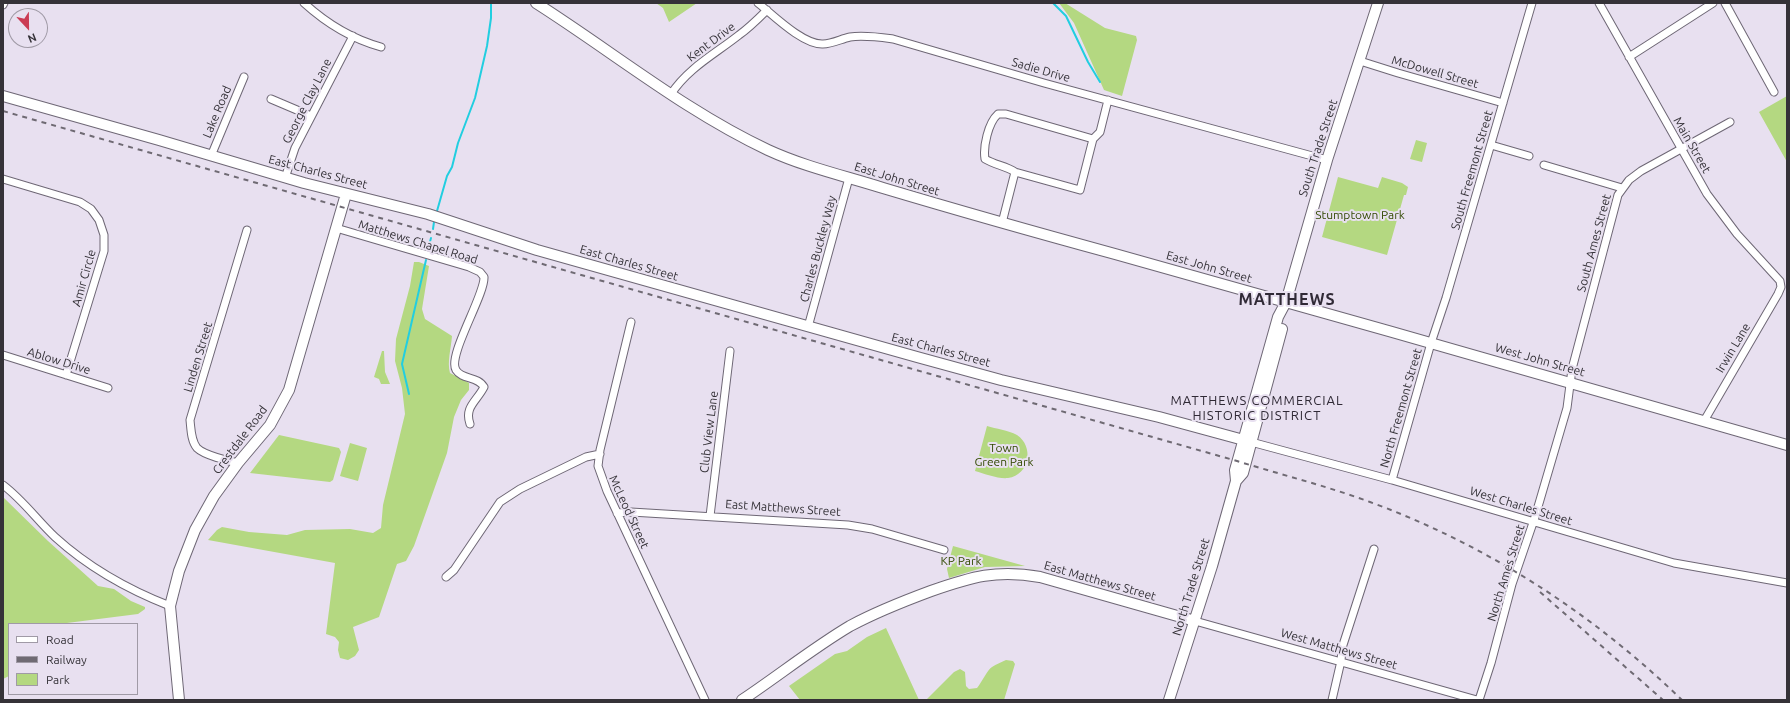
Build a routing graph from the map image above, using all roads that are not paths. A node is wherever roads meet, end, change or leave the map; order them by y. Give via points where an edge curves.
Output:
1 (304, 3) edge
2 (536, 3) edge
3 (758, 3) edge
4 (1378, 3) edge
5 (1532, 3) edge
6 (1599, 3) edge
7 (1713, 3) edge
8 (1725, 3) edge
9 (767, 10) junction
10 (353, 36) junction
11 (381, 47) dead end
12 (1630, 56) junction
13 (1360, 61) junction
14 (244, 77) dead end
15 (1774, 92) dead end
16 (671, 94) junction
17 (3, 96) edge
18 (271, 99) dead end
19 (1108, 100) junction
20 (1503, 103) junction
21 (312, 116) junction
22 (1730, 122) dead end
23 (1094, 139) junction
24 (1491, 145) junction
25 (1681, 148) junction
26 (211, 156) junction
27 (1529, 156) dead end
28 (1327, 160) junction
29 (1544, 165) dead end
30 (1015, 172) junction
31 (285, 178) junction
32 (849, 178) junction
33 (3, 179) edge
34 (1622, 188) junction
35 (346, 194) junction
36 (1002, 223) junction
37 (336, 228) junction
38 (247, 230) dead end
39 (1781, 286) joint
40 (1286, 302) junction
41 (631, 322) dead end
42 (808, 327) junction
43 (1431, 343) junction
44 (730, 351) dead end
45 (3, 355) edge
46 (66, 375) junction
47 (1570, 382) junction
48 (108, 388) dead end
49 (1704, 421) junction
50 (470, 424) dead end
51 (1247, 441) junction
52 (1787, 445) edge
53 (600, 454) junction
54 (238, 463) junction
55 (1392, 480) junction
56 (3, 485) edge
57 (617, 513) junction
58 (710, 516) junction
59 (1533, 521) junction
60 (1374, 548) dead end
61 (944, 550) dead end
62 (446, 577) dead end
63 (1787, 582) edge
64 (170, 606) junction
65 (1195, 621) junction
66 (1341, 661) junction
67 (179, 700) edge
68 (705, 700) edge
69 (742, 700) edge
70 (1169, 700) edge
71 (1332, 700) edge
72 (1478, 700) edge

1 - 10 street via 325,22
2 - 16 main road, East John Street
3 - 9 street, Sadie Drive
4 - 13 main road, South Trade Street
5 - 20 street, South Freemont Street
6 - 12 street, Main Street
7 - 12 street
8 - 15 street
9 - 16 street, Kent Drive via 740,35 684,77
9 - 19 street, Sadie Drive via 804,39 817,44 857,36 893,39
10 - 11 street
10 - 21 street, George Clay Lane
12 - 25 street, Main Street
13 - 20 street, McDowell Street
13 - 28 main road, South Trade Street
14 - 26 street, Lake Road
16 - 32 main road, East John Street via 771,151
17 - 26 main road, East Charles Street
18 - 21 street
19 - 23 street via 1100,132
19 - 28 street, Sadie Drive
20 - 24 street, South Freemont Street
21 - 31 street, George Clay Lane via 295,148
22 - 25 street, South Ames Street
23 - 30 street via 1080,190
23 - 30 street via 1006,114 998,114 993,119 984,152 985,159
24 - 27 street
24 - 43 street, South Freemont Street
25 - 34 street, South Ames Street via 1641,171
25 - 39 street, Main Street via 1729,224 1776,276
26 - 31 main road, East Charles Street
28 - 40 main road, South Trade Street
29 - 34 street
30 - 36 street
31 - 35 main road, East Charles Street
32 - 36 main road, East John Street
32 - 42 street, Charles Buckley Way
33 - 46 street, Amir Circle via 80,202 91,209 102,228 104,251
34 - 47 street, South Ames Street via 1618,195
35 - 37 main road, Crestdale Road
35 - 42 main road, East Charles Street via 428,214 537,250
36 - 40 main road, East John Street
37 - 50 street, Matthews Chapel Road via 469,267 482,274 484,279 454,363 459,374 480,382 484,387 479,398 469,408
37 - 54 main road, Crestdale Road via 288,390 272,422
38 - 54 street, Linden Street via 190,420 192,437 197,448 223,461
39 - 49 street, Irwin Lane via 1775,301
40 - 43 main road, West John Street
40 - 51 main road, North Trade Street via 1285,320
41 - 53 street, McLeod Street
42 - 51 main road, East Charles Street via 1001,380 1159,417
43 - 47 main road, West John Street
43 - 55 street, North Freemont Street
44 - 58 street, Club View Lane
45 - 46 street, Ablow Drive
46 - 48 street, Ablow Drive
47 - 49 main road, West John Street
47 - 59 street, North Ames Street via 1567,408
49 - 52 main road, West John Street
51 - 55 street, West Charles Street
51 - 65 main road, North Trade Street via 1243,473 1236,481
53 - 57 street, McLeod Street via 599,471
53 - 62 street via 586,457 526,486 500,502 454,570
54 - 64 main road, Crestdale Road via 214,496 195,530 179,570
55 - 59 street, West Charles Street
56 - 64 street via 57,538 85,560 129,588
57 - 58 street, East Matthews Street
57 - 68 street, McLeod Street
58 - 61 street, East Matthews Street via 858,526
59 - 63 street, West Charles Street via 1674,563
59 - 72 street, North Ames Street
60 - 66 street via 1342,648
64 - 67 main road, Crestdale Road
65 - 66 street, West Matthews Street
65 - 69 main road, East Matthews Street via 1040,577 1014,573 980,576 944,587 852,625
65 - 70 main road, North Trade Street
66 - 71 street
66 - 72 street, West Matthews Street

